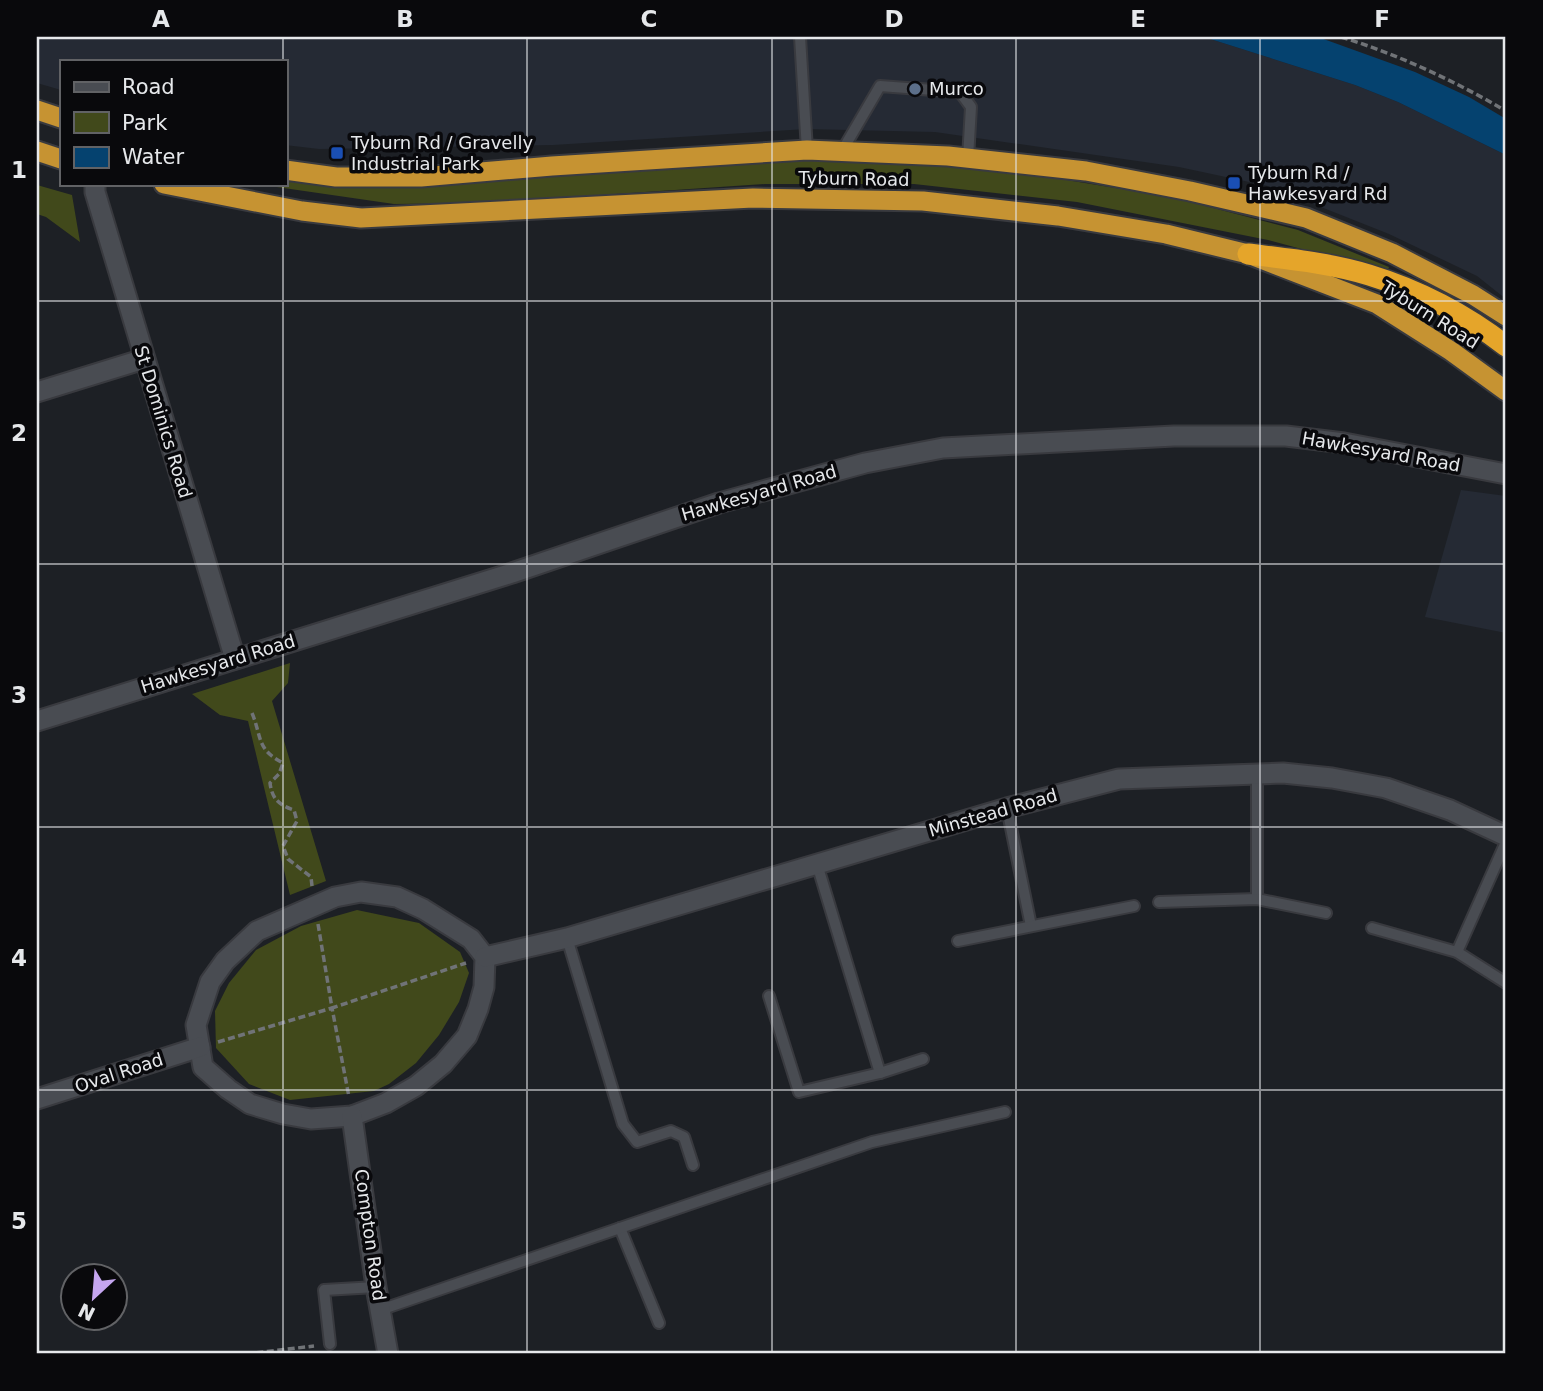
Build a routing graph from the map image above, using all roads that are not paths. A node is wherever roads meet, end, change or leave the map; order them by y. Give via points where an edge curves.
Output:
1 (800, 37) edge
2 (37, 110) edge
3 (60, 118) edge
4 (807, 150) junction
5 (37, 151) edge
6 (842, 151) junction
7 (968, 158) junction
8 (60, 159) edge
9 (287, 170) edge
10 (95, 186) edge
11 (174, 186) edge
12 (1248, 254) junction
13 (1506, 316) edge
14 (1506, 346) edge
15 (144, 359) junction
16 (1506, 391) edge
17 (37, 392) edge
18 (1506, 474) edge
19 (235, 659) junction
20 (37, 721) edge
21 (1257, 774) junction
22 (1007, 808) junction
23 (1506, 836) edge
24 (1506, 842) edge
25 (817, 864) junction
26 (1257, 899) junction
27 (1159, 902) dead end
28 (1134, 906) dead end
29 (1326, 913) dead end
30 (1031, 926) junction
31 (1372, 929) dead end
32 (567, 938) junction
33 (958, 941) dead end
34 (1457, 952) junction
35 (485, 957) junction
36 (1506, 983) edge
37 (769, 996) dead end
38 (200, 1047) junction
39 (923, 1059) dead end
40 (880, 1073) junction
41 (37, 1099) edge
42 (1005, 1112) dead end
43 (352, 1116) junction
44 (694, 1165) dead end
45 (620, 1228) junction
46 (376, 1287) junction
47 (380, 1310) junction
48 (659, 1323) dead end
49 (330, 1344) road end
50 (388, 1354) edge

1 - 4 lane
2 - 3 highway
4 - 6 highway, Tyburn Road
4 - 9 highway, Tyburn Road via 421,177 335,177
5 - 8 highway
6 - 7 highway, Tyburn Road
6 - 7 lane via 880,86 960,92 971,107
7 - 13 highway, Tyburn Road via 1086,171 1306,218 1392,253
10 - 15 street, St Dominics Road
11 - 12 highway, Tyburn Road via 361,218 753,198 923,201 1058,216 1166,234
12 - 14 highway via 1368,274 1428,298
12 - 16 highway, Tyburn Road via 1377,304
15 - 17 street
15 - 19 street, St Dominics Road
18 - 19 street, Hawkesyard Road via 1286,436 1174,436 943,448 865,463 719,503
19 - 20 street, Hawkesyard Road
21 - 22 street, Minstead Road via 1119,779
21 - 23 street, Minstead Road via 1332,778 1386,788
21 - 26 lane
22 - 25 street, Minstead Road
22 - 30 lane
24 - 34 lane
25 - 32 street, Minstead Road
25 - 40 lane
26 - 27 lane
26 - 29 lane
28 - 30 lane
30 - 33 lane
31 - 34 lane
32 - 35 street, Minstead Road
32 - 44 lane via 623,1124 637,1142 671,1131 684,1137
34 - 36 lane
35 - 38 street via 471,939 397,897 361,892 335,897 257,931 225,961 210,982 199,1014
35 - 43 street via 484,987 467,1036 416,1086
37 - 40 lane via 799,1092
38 - 41 street, Oval Road
38 - 43 street via 203,1067 250,1104 311,1119
39 - 40 lane
42 - 45 lane via 872,1142
43 - 46 street, Compton Road
45 - 47 lane
45 - 48 lane
46 - 47 street, Compton Road
46 - 49 lane via 324,1290
47 - 50 street, Compton Road

